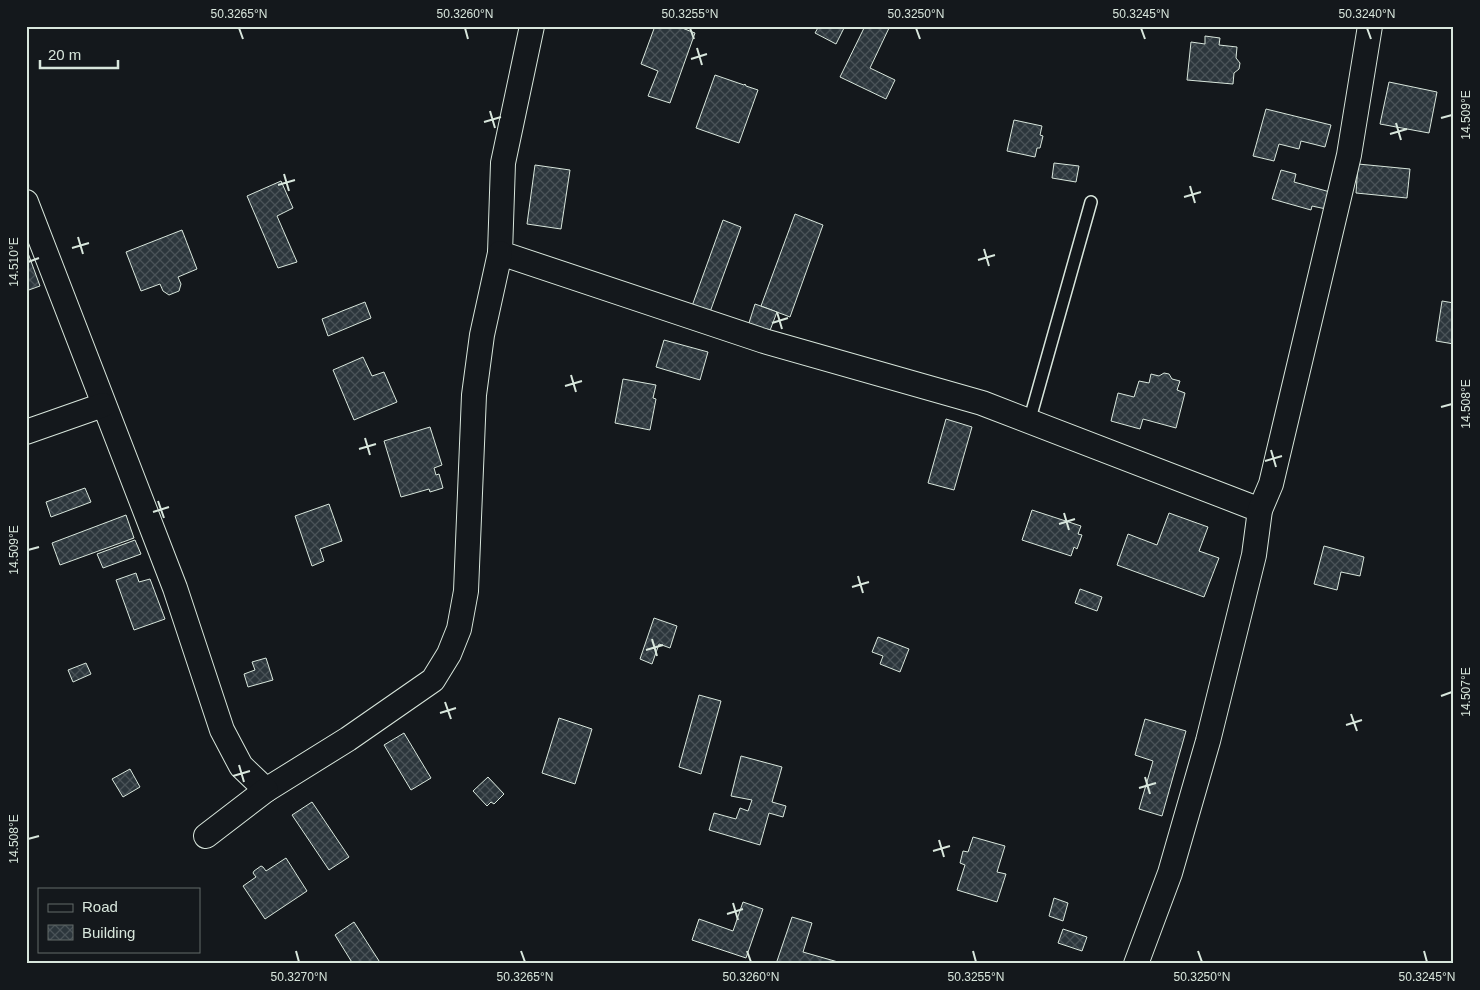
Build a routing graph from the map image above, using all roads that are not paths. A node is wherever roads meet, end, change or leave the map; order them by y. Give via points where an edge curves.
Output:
1 (532, 26) edge
2 (1370, 26) edge
3 (26, 202) edge
4 (1092, 202) dead end
5 (500, 253) junction
6 (103, 405) junction
7 (1029, 422) junction
8 (26, 432) edge
9 (1260, 510) junction
10 (266, 790) junction
11 (206, 836) dead end
12 (1136, 964) edge

1 - 5 street via 504,163
2 - 9 street via 1347,164 1271,484
3 - 6 street
4 - 7 lane
5 - 7 street via 764,341 982,404
5 - 10 street via 482,335 474,395 466,591 459,629 449,654 433,680 348,739
6 - 8 street
6 - 10 street via 175,588 222,730 241,766
7 - 9 street
9 - 12 street via 1254,555 1208,741 1170,873
10 - 11 street

